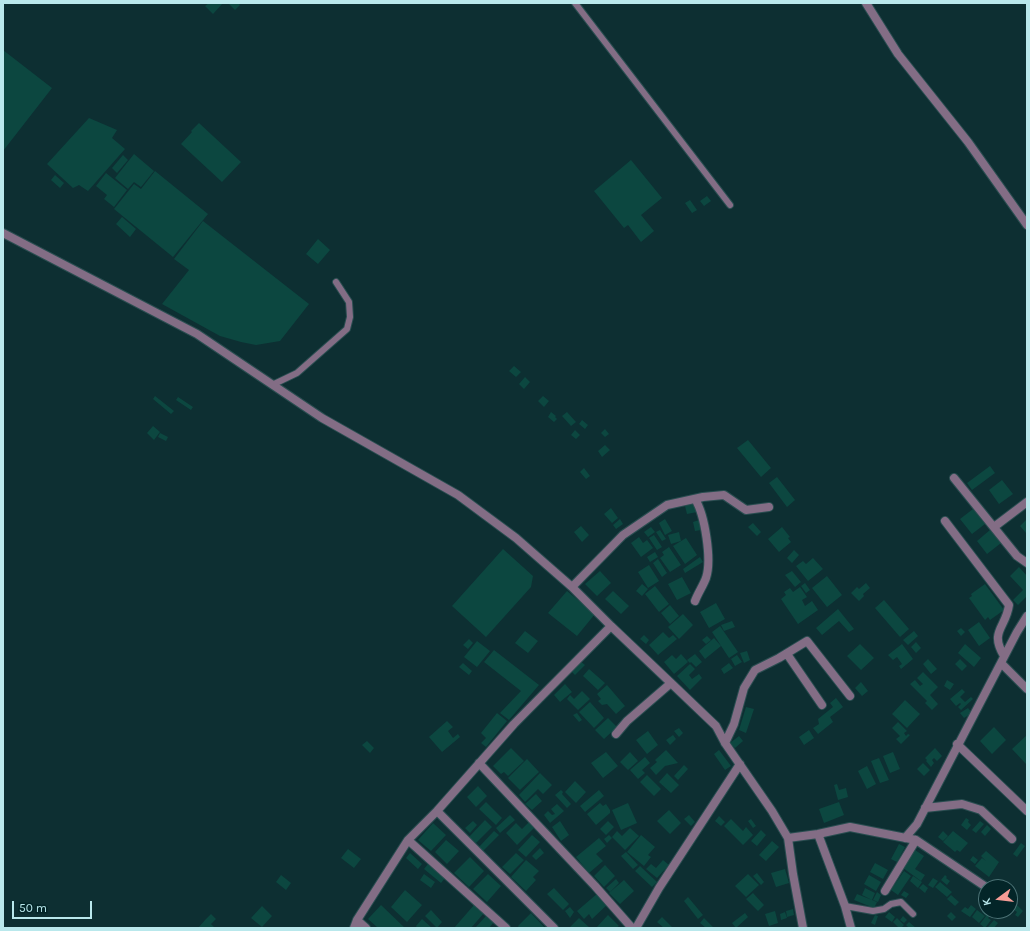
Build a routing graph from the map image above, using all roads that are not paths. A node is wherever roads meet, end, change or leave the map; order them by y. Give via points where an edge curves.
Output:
1 (575, 3) edge
2 (866, 3) edge
3 (730, 205) dead end
4 (1027, 225) edge
5 (3, 233) edge
6 (336, 282) dead end
7 (272, 385) junction
8 (954, 478) dead end
9 (695, 499) junction
10 (1027, 502) edge
11 (769, 507) dead end
12 (945, 521) dead end
13 (994, 527) junction
14 (1027, 563) edge
15 (572, 587) junction
16 (695, 601) dead end
17 (1027, 616) edge
18 (611, 626) junction
19 (787, 654) junction
20 (1002, 660) junction
21 (671, 682) junction
22 (1027, 689) edge
23 (850, 696) dead end
24 (822, 705) dead end
25 (616, 734) dead end
26 (725, 743) junction
27 (957, 744) junction
28 (479, 763) junction
29 (740, 764) junction
30 (925, 808) junction
31 (437, 811) junction
32 (1027, 811) edge
33 (818, 834) junction
34 (788, 838) junction
35 (905, 838) junction
36 (1012, 839) dead end
37 (408, 840) junction
38 (916, 840) junction
39 (978, 882) edge
40 (885, 890) dead end
41 (845, 906) junction
42 (913, 914) dead end
43 (357, 920) junction
44 (354, 928) edge
45 (366, 928) edge
46 (506, 928) edge
47 (554, 928) edge
48 (632, 928) edge
49 (636, 928) edge
50 (803, 928) edge
51 (851, 928) edge

1 - 3 lane
2 - 4 street via 898,54 968,142
5 - 7 street via 197,334
6 - 7 lane via 349,302 350,317 347,329 297,373
7 - 15 street via 322,418 458,495 516,538
8 - 13 street
9 - 11 street via 724,495 746,510
9 - 15 street via 667,505 623,535
9 - 16 street via 700,506 709,564 706,578
10 - 13 street
12 - 20 street via 1009,605 998,634
13 - 14 street via 1017,556
15 - 18 street
17 - 20 street
18 - 21 street
18 - 28 street
19 - 23 street via 807,641
19 - 24 street
19 - 26 street via 755,670 744,688 734,724
20 - 22 street
20 - 27 street
21 - 25 street
21 - 26 street via 716,726
26 - 29 street
27 - 30 street
27 - 32 street
28 - 31 street
28 - 48 street
29 - 34 street
29 - 49 street
30 - 35 street via 917,824
30 - 36 street via 962,804 981,810
31 - 37 street
31 - 47 street
33 - 34 street
33 - 35 street via 850,827
33 - 41 street
34 - 50 street
35 - 38 street
37 - 43 street
37 - 46 street
38 - 39 street
38 - 40 street
41 - 42 lane via 873,911 901,902
41 - 51 street
43 - 44 street
43 - 45 street

